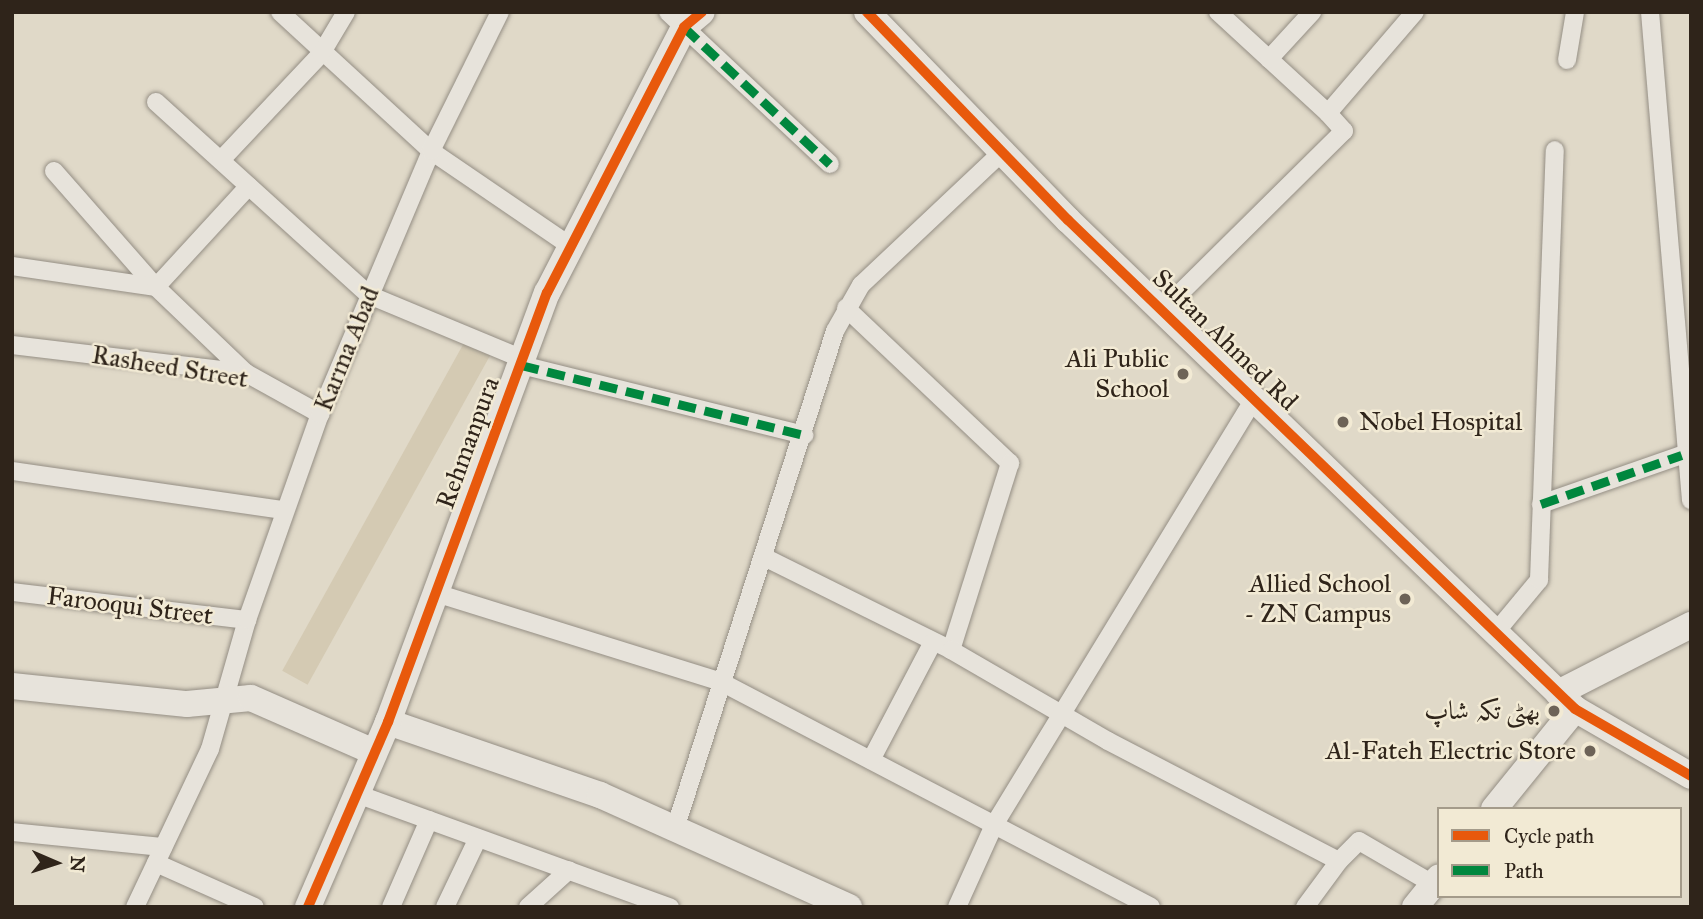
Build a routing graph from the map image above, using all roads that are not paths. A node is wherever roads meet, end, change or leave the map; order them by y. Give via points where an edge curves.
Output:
1 (280, 12) edge
2 (346, 12) edge
3 (500, 12) edge
4 (867, 12) edge
5 (1218, 12) edge
6 (1312, 12) edge
7 (1415, 12) edge
8 (1575, 12) edge
9 (1650, 12) edge
10 (684, 17) edge
11 (321, 54) junction
12 (1269, 59) junction
13 (1567, 60) dead end
14 (156, 102) dead end
15 (1328, 113) junction
16 (1555, 150) dead end
17 (431, 151) junction
18 (1002, 152) junction
19 (221, 160) junction
20 (830, 164) dead end
21 (54, 171) dead end
22 (249, 186) junction
23 (569, 245) junction
24 (12, 266) edge
25 (156, 287) junction
26 (369, 295) junction
27 (846, 308) junction
28 (1162, 311) junction
29 (12, 345) edge
30 (522, 362) junction
31 (246, 373) junction
32 (1254, 399) junction
33 (320, 414) junction
34 (804, 435) junction
35 (1682, 455) junction
36 (12, 471) edge
37 (1691, 500) edge
38 (1541, 504) junction
39 (283, 510) junction
40 (766, 558) junction
41 (12, 592) edge
42 (436, 593) junction
43 (247, 620) junction
44 (1691, 625) edge
45 (1495, 633) junction
46 (933, 642) junction
47 (951, 649) junction
48 (721, 682) junction
49 (12, 686) edge
50 (227, 699) junction
51 (1566, 701) junction
52 (1062, 714) junction
53 (388, 722) junction
54 (374, 752) junction
55 (871, 761) junction
56 (1691, 776) edge
57 (357, 794) junction
58 (1495, 807) edge
59 (429, 820) junction
60 (995, 825) junction
61 (675, 829) junction
62 (12, 832) edge
63 (478, 838) junction
64 (160, 855) junction
65 (1339, 861) junction
66 (569, 870) junction
67 (1436, 881) edge
68 (647, 903) edge
69 (832, 903) edge
70 (312, 905) edge
71 (135, 907) edge
72 (255, 907) edge
73 (391, 907) edge
74 (445, 907) edge
75 (528, 907) edge
76 (670, 907) edge
77 (957, 907) edge
78 (1151, 907) edge
79 (1306, 907) edge
80 (1416, 907) edge

1 - 11 street
2 - 11 street
3 - 17 street, Karma Abad
4 - 18 street, Sultan Ahmed Rd
5 - 12 street
6 - 12 street
7 - 15 street
8 - 13 street
9 - 35 street
10 - 20 street
10 - 23 street, Rehmanpura
11 - 17 street
11 - 19 street
12 - 15 street
14 - 19 street
15 - 28 street via 1344,131
16 - 38 street
17 - 23 street
17 - 26 street, Karma Abad
18 - 27 street via 861,285
18 - 28 street, Sultan Ahmed Rd
19 - 22 street
21 - 25 street
22 - 25 street
22 - 26 street
23 - 30 street, Rehmanpura
24 - 25 street
25 - 31 street
26 - 30 street
26 - 33 street, Karma Abad
27 - 34 street
27 - 47 street via 1010,463
28 - 32 street, Sultan Ahmed Rd
29 - 31 street, Rasheed Street
30 - 34 street
30 - 42 street, Rehmanpura
31 - 33 street, Rasheed Street
32 - 45 street, Sultan Ahmed Rd
32 - 52 street
33 - 39 street, Karma Abad
34 - 40 street
35 - 37 street
35 - 38 street
36 - 39 street
38 - 45 street via 1539,580
39 - 43 street, Karma Abad
40 - 46 street
40 - 48 street
41 - 43 street, Farooqui Street
42 - 48 street
42 - 53 street, Rehmanpura
43 - 50 street, Karma Abad
44 - 51 street
45 - 51 street, Sultan Ahmed Rd
46 - 47 street
46 - 55 street
47 - 52 street
48 - 55 street
48 - 61 street
49 - 50 street via 187,704
50 - 54 street via 251,698
50 - 64 street, Karma Abad
51 - 56 street, Sultan Ahmed Rd
51 - 58 street
52 - 60 street
52 - 65 street
53 - 54 street, Rehmanpura
53 - 61 street via 600,795
54 - 57 street, Rehmanpura
55 - 60 street
57 - 59 street
57 - 70 street, Rehmanpura
59 - 63 street
59 - 73 street
60 - 77 street
60 - 78 street
61 - 69 street
62 - 64 street
63 - 66 street
63 - 74 street
64 - 71 street, Karma Abad
64 - 72 street
65 - 67 street via 1359,841
65 - 79 street
66 - 68 street
66 - 75 street
67 - 80 street
68 - 76 street

